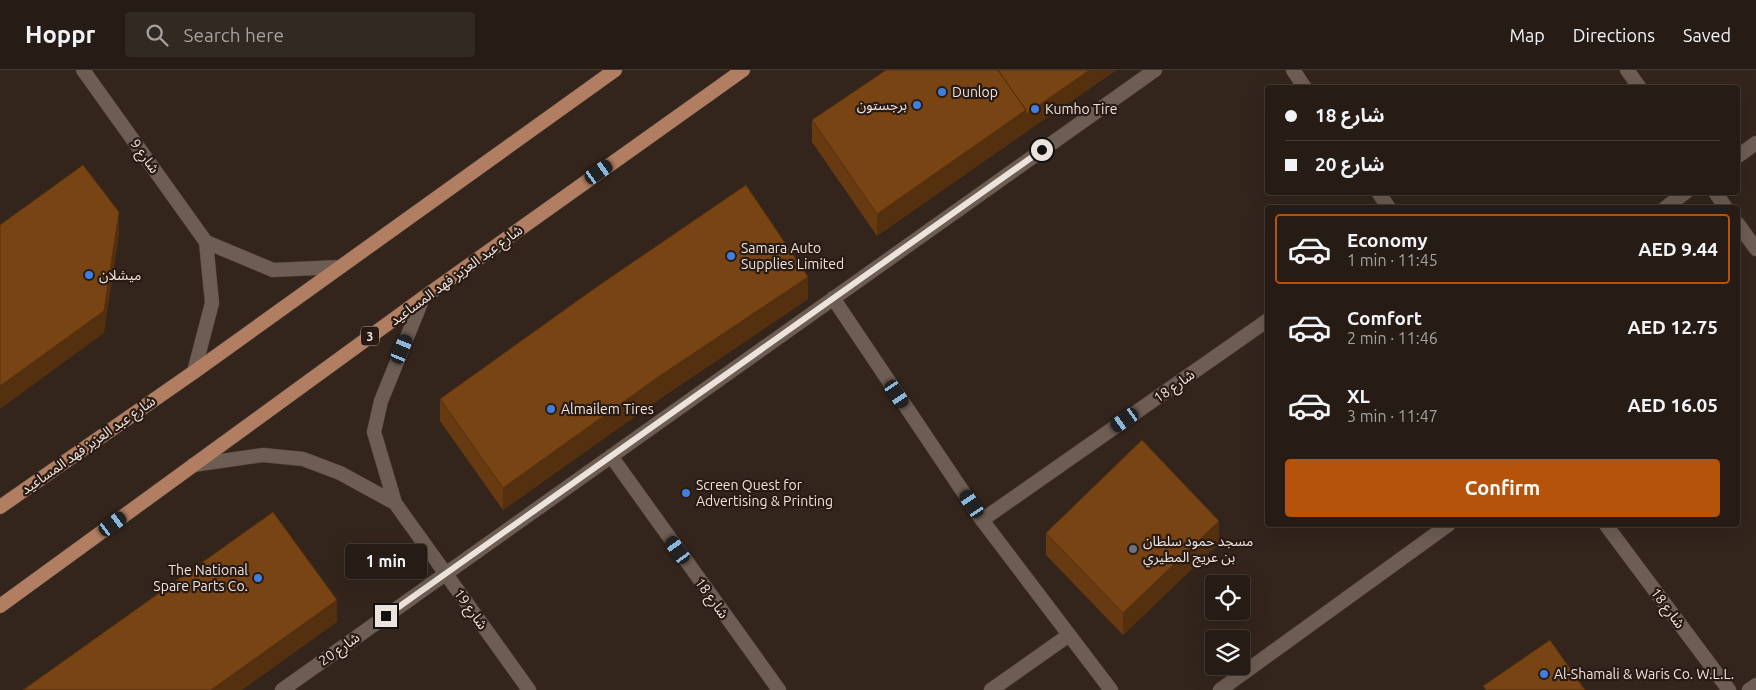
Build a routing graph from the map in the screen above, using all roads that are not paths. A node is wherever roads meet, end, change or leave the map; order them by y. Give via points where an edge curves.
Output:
1 (84, 70) edge
2 (615, 70) edge
3 (743, 70) edge
4 (1155, 70) edge
5 (1293, 70) edge
6 (1627, 70) edge
7 (1303, 85) edge
8 (1638, 85) edge
9 (1756, 143) edge
10 (1740, 155) edge
11 (1682, 195) edge
12 (1669, 205) edge
13 (1740, 227) edge
14 (206, 242) junction
15 (1756, 250) edge
16 (340, 267) junction
17 (423, 298) junction
18 (833, 298) junction
19 (1265, 322) edge
20 (194, 372) junction
21 (611, 456) junction
22 (193, 465) junction
23 (395, 503) junction
24 (0, 507) edge
25 (982, 520) junction
26 (1445, 527) edge
27 (1607, 527) edge
28 (446, 574) junction
29 (0, 606) edge
30 (1069, 635) junction
31 (1756, 685) edge
32 (282, 690) edge
33 (529, 690) edge
34 (779, 690) edge
35 (991, 690) edge
36 (1111, 690) edge
37 (1220, 690) edge
38 (1729, 690) edge
39 (1749, 690) edge

1 - 14 street, شارع 9
2 - 16 main road, شارع عبد العزيز فهد المساعيد
3 - 17 main road, شارع عبد العزيز فهد المساعيد / 3
4 - 18 street
5 - 7 street
6 - 8 street
9 - 10 street
11 - 12 street
13 - 15 street
14 - 16 street via 273,270
14 - 20 street, شارع 9 via 212,303
16 - 20 main road, شارع عبد العزيز فهد المساعيد
17 - 22 main road, شارع عبد العزيز فهد المساعيد / 3
17 - 23 street, شارع 19 via 381,401 374,432
18 - 21 street
18 - 25 street
19 - 25 street, شارع 18
20 - 24 main road, شارع عبد العزيز فهد المساعيد
21 - 28 street
21 - 34 street, شارع 18
22 - 23 street, شارع 19 via 263,455 303,459 340,473
22 - 29 main road, شارع عبد العزيز فهد المساعيد / 3
23 - 28 street, شارع 19
25 - 30 street
26 - 37 street
27 - 38 street, شارع 18
28 - 32 street, شارع 20
28 - 33 street, شارع 19
30 - 35 street
30 - 36 street
31 - 39 street

